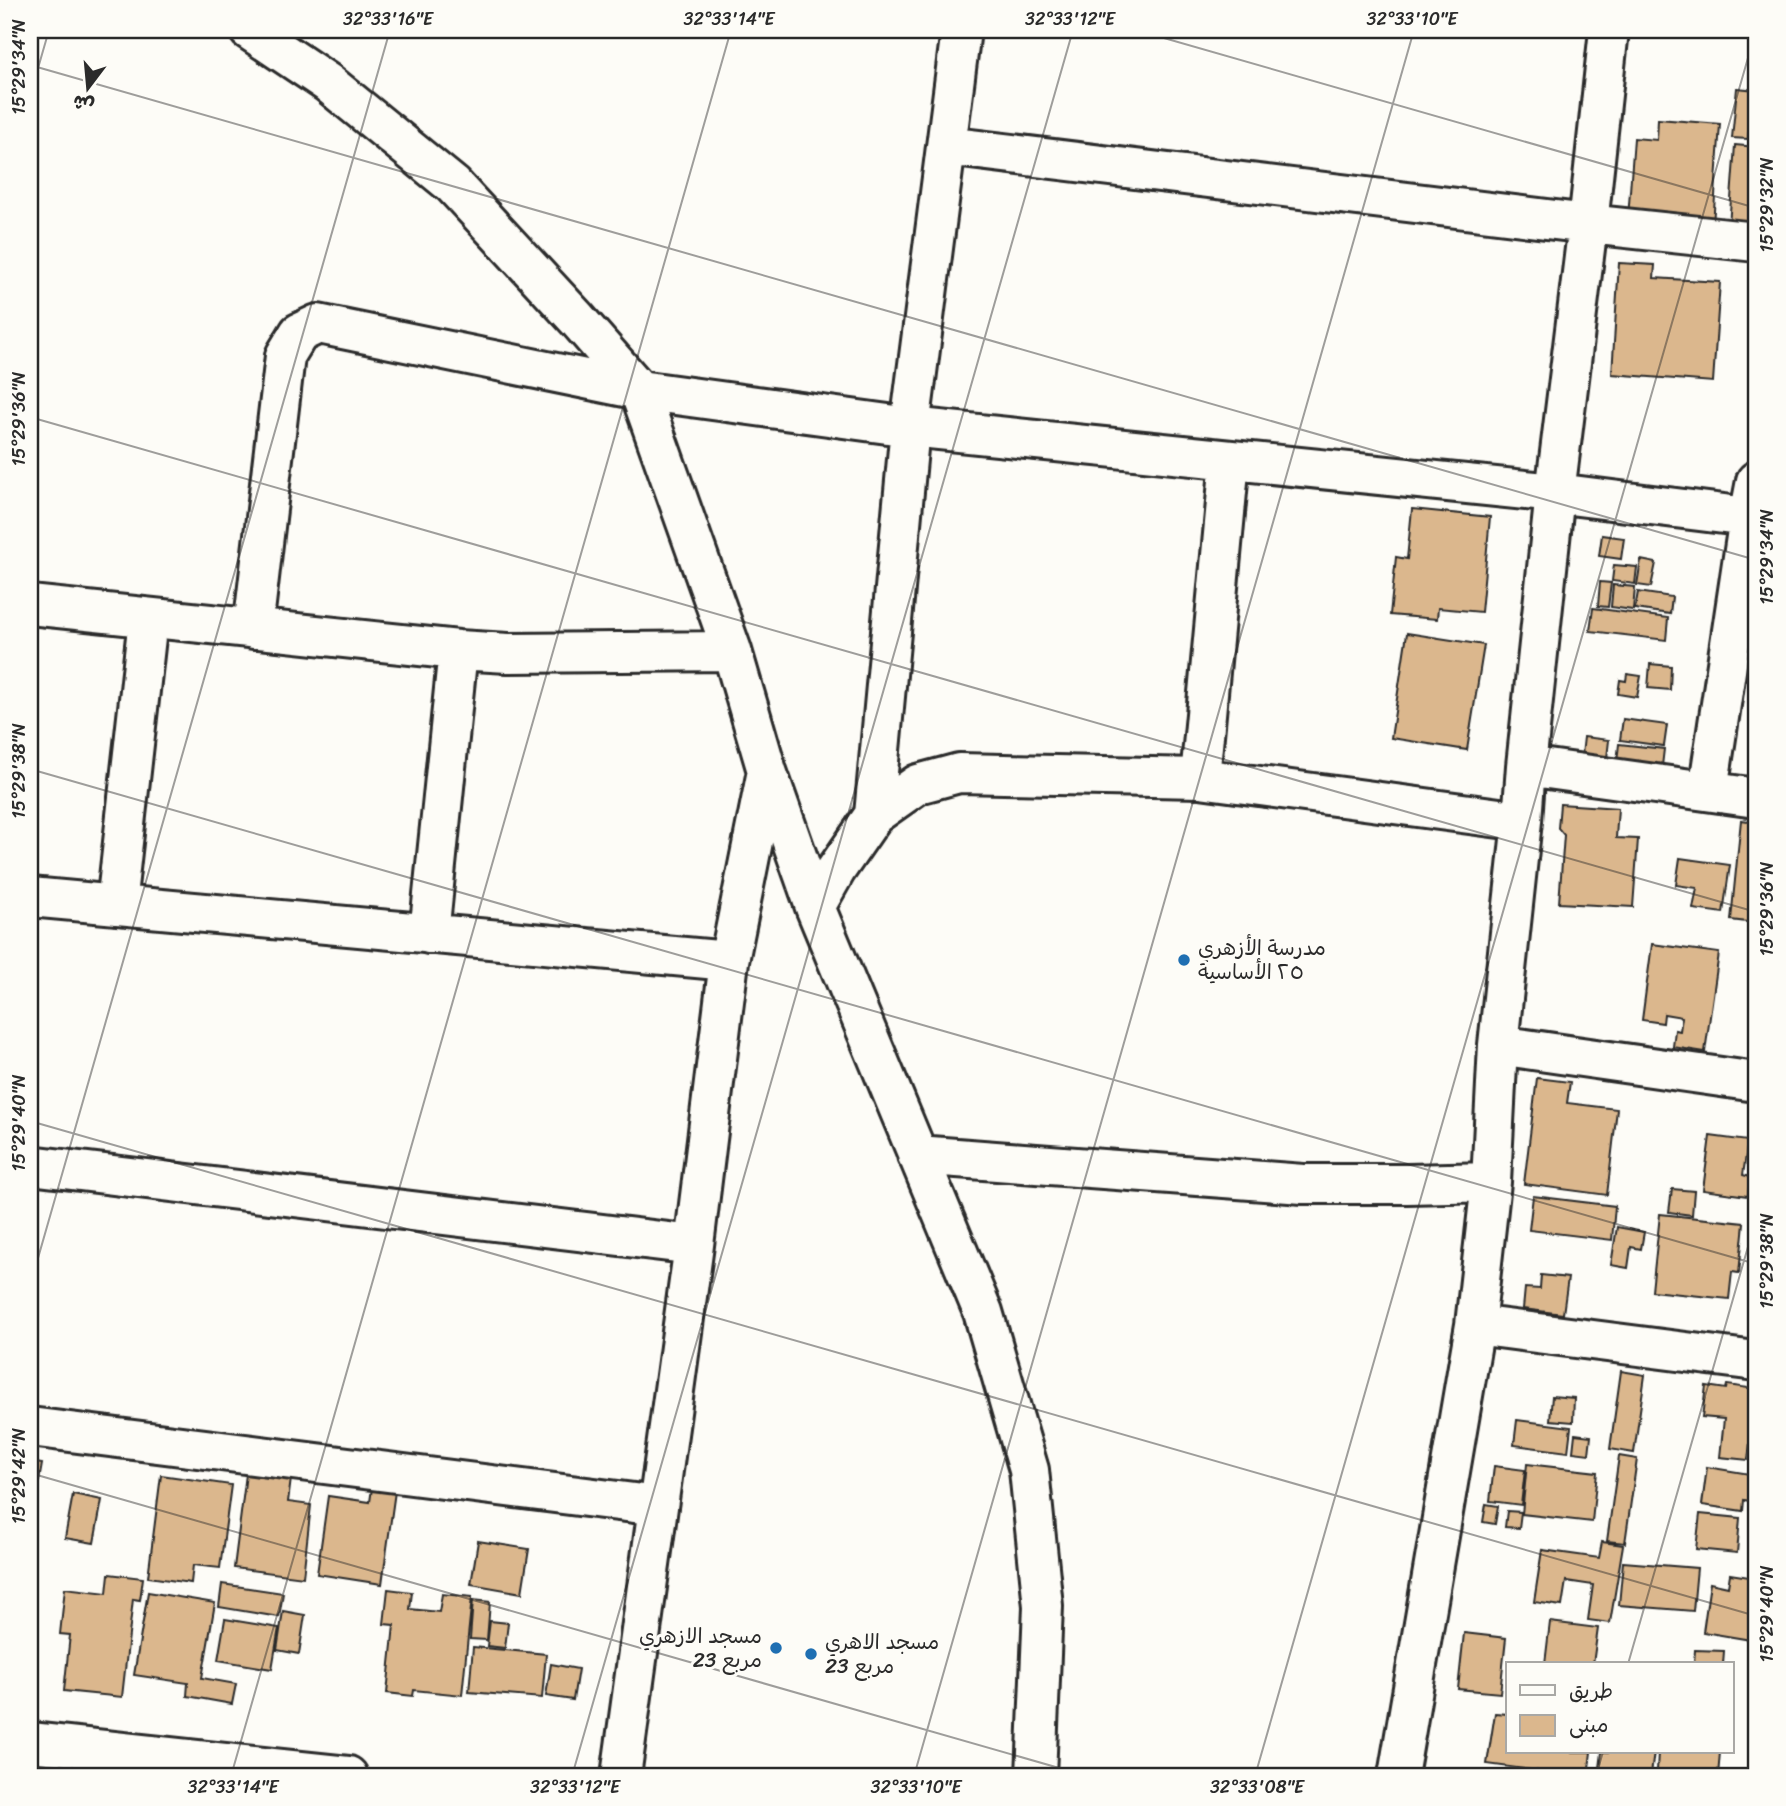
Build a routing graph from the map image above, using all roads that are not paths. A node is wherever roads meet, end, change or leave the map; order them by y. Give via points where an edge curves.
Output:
1 (249, 30) edge
2 (961, 30) edge
3 (1609, 30) edge
4 (946, 146) junction
5 (1588, 224) junction
6 (1756, 242) edge
7 (639, 390) junction
8 (910, 428) junction
9 (1230, 460) junction
10 (1555, 493) junction
11 (1754, 506) edge
12 (30, 605) edge
13 (148, 619) junction
14 (253, 629) junction
15 (458, 650) junction
16 (732, 651) junction
17 (1526, 766) junction
18 (767, 771) junction
19 (1200, 778) junction
20 (1708, 791) junction
21 (1756, 798) edge
22 (874, 815) junction
23 (1522, 821) junction
24 (30, 897) edge
25 (116, 905) junction
26 (815, 907) junction
27 (429, 934) junction
28 (729, 961) junction
29 (1498, 1045) junction
30 (1756, 1082) edge
31 (917, 1155) junction
32 (30, 1165) edge
33 (1491, 1182) junction
34 (694, 1245) junction
35 (1475, 1325) junction
36 (1756, 1361) edge
37 (30, 1427) edge
38 (658, 1506) junction
39 (30, 1742) edge
40 (127, 1764) edge
41 (348, 1776) edge
42 (621, 1776) edge
43 (1036, 1776) edge
44 (1398, 1776) edge

1 - 7 street via 328,83 453,186
2 - 4 street
3 - 5 street
4 - 5 street
4 - 8 street
5 - 6 street
5 - 10 street
7 - 8 street
7 - 14 street via 318,324 299,333 285,356
7 - 16 street
8 - 9 street
8 - 22 street
9 - 10 street
9 - 19 street
10 - 11 street
10 - 17 street
11 - 20 street
12 - 13 street
13 - 14 street
13 - 25 street
14 - 15 street
15 - 16 street
15 - 27 street
16 - 18 street
17 - 20 street
17 - 23 street
18 - 26 street
18 - 28 street
19 - 22 street via 959,773 918,784
19 - 23 street
20 - 21 street
22 - 26 street
23 - 29 street
24 - 25 street
25 - 27 street
26 - 31 street
27 - 28 street
28 - 34 street
29 - 30 street
29 - 33 street
31 - 33 street via 1303,1184
31 - 43 street via 983,1312 1030,1470 1043,1606
32 - 34 street
33 - 35 street
34 - 38 street
35 - 36 street
35 - 44 street
37 - 38 street
38 - 42 street
39 - 40 street
40 - 41 street

